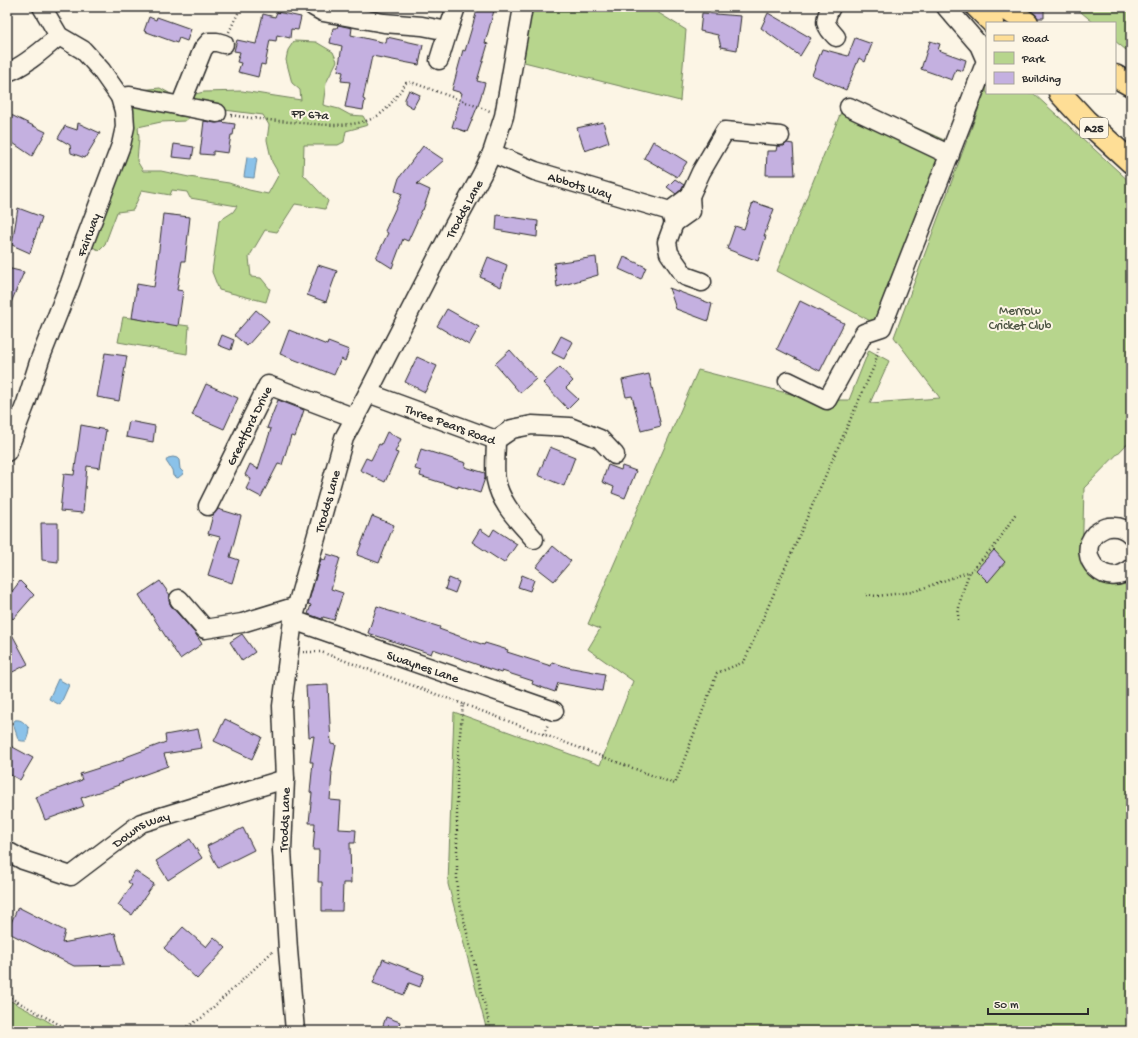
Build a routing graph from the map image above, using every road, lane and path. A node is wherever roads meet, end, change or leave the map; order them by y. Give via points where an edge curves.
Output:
1 (42, 7) edge
2 (241, 7) edge
3 (314, 7) edge
4 (456, 7) edge
5 (523, 7) edge
6 (832, 7) edge
7 (946, 7) edge
8 (977, 7) edge
9 (1004, 7) edge
10 (992, 22) edge
11 (1026, 22) edge
12 (448, 31) junction
13 (59, 36) junction
14 (836, 37) dead end
15 (224, 44) joint
16 (439, 60) dead end
17 (7, 72) edge
18 (1116, 77) edge
19 (1131, 85) edge
20 (1061, 94) edge
21 (120, 97) junction
22 (180, 106) junction
23 (849, 107) dead end
24 (217, 113) joint
25 (504, 116) junction
26 (780, 136) dead end
27 (492, 152) junction
28 (950, 155) junction
29 (1131, 162) edge
30 (672, 217) junction
31 (702, 282) dead end
32 (882, 327) junction
33 (788, 381) dead end
34 (368, 393) junction
35 (355, 418) junction
36 (496, 440) junction
37 (7, 452) edge
38 (615, 454) dead end
39 (208, 506) dead end
40 (1016, 513) dead end
41 (1131, 535) edge
42 (534, 539) dead end
43 (1131, 568) edge
44 (971, 571) junction
45 (866, 595) dead end
46 (179, 599) dead end
47 (295, 613) junction
48 (958, 620) dead end
49 (288, 652) junction
50 (463, 704) junction
51 (554, 711) dead end
52 (285, 779) junction
53 (7, 852) edge
54 (288, 950) junction
55 (7, 996) edge
56 (71, 1031) edge
57 (181, 1031) edge
58 (295, 1031) edge
59 (491, 1031) edge

1 - 13 street, Fairway
2 - 15 path
3 - 12 street via 323,12 384,23
4 - 12 street
5 - 25 street, Trodds Lane
6 - 14 street via 826,24
7 - 28 street via 980,45 986,61
8 - 10 main road
9 - 11 main road
12 - 16 street
13 - 17 street via 19,67
13 - 21 street, Fairway via 83,50
15 - 22 street via 209,42 203,48
18 - 19 main road
20 - 29 main road, A25
21 - 22 street via 130,96
21 - 37 street, Fairway via 125,127 121,145
22 - 24 street
23 - 28 street
24 - 25 path, FP 67a via 271,121 335,125 359,122 383,112 406,83 412,82
25 - 27 street, Trodds Lane
26 - 30 street via 725,131 690,196
27 - 30 street, Abbots Way via 535,171
27 - 34 street, Trodds Lane
28 - 32 street
30 - 31 street via 667,242 669,253 685,276
32 - 33 street via 864,333 827,400
32 - 50 path via 875,364 744,662 717,673 675,784
34 - 35 street, Trodds Lane
34 - 36 street, Three Pears Road
35 - 39 street, Greatford Drive via 268,385
35 - 47 street, Trodds Lane via 344,438
36 - 38 street, Three Pears Road via 512,430 532,425 570,427 600,439
36 - 42 street via 496,479 501,498
40 - 44 path via 997,543
41 - 43 street via 1121,528 1105,528 1092,538 1088,554 1096,569 1103,574 1119,575
44 - 45 path via 912,592
44 - 48 path via 958,611
46 - 47 street via 205,629
47 - 49 street, Trodds Lane
47 - 51 street, Swaynes Lane
49 - 50 path via 322,652
49 - 52 street, Trodds Lane via 282,706
50 - 59 path via 457,765 456,892
52 - 53 street, Downs Way via 141,823 71,876 22,860
52 - 54 street, Trodds Lane via 282,850
54 - 57 path via 273,951 203,1017
54 - 58 street, Trodds Lane
55 - 56 path

